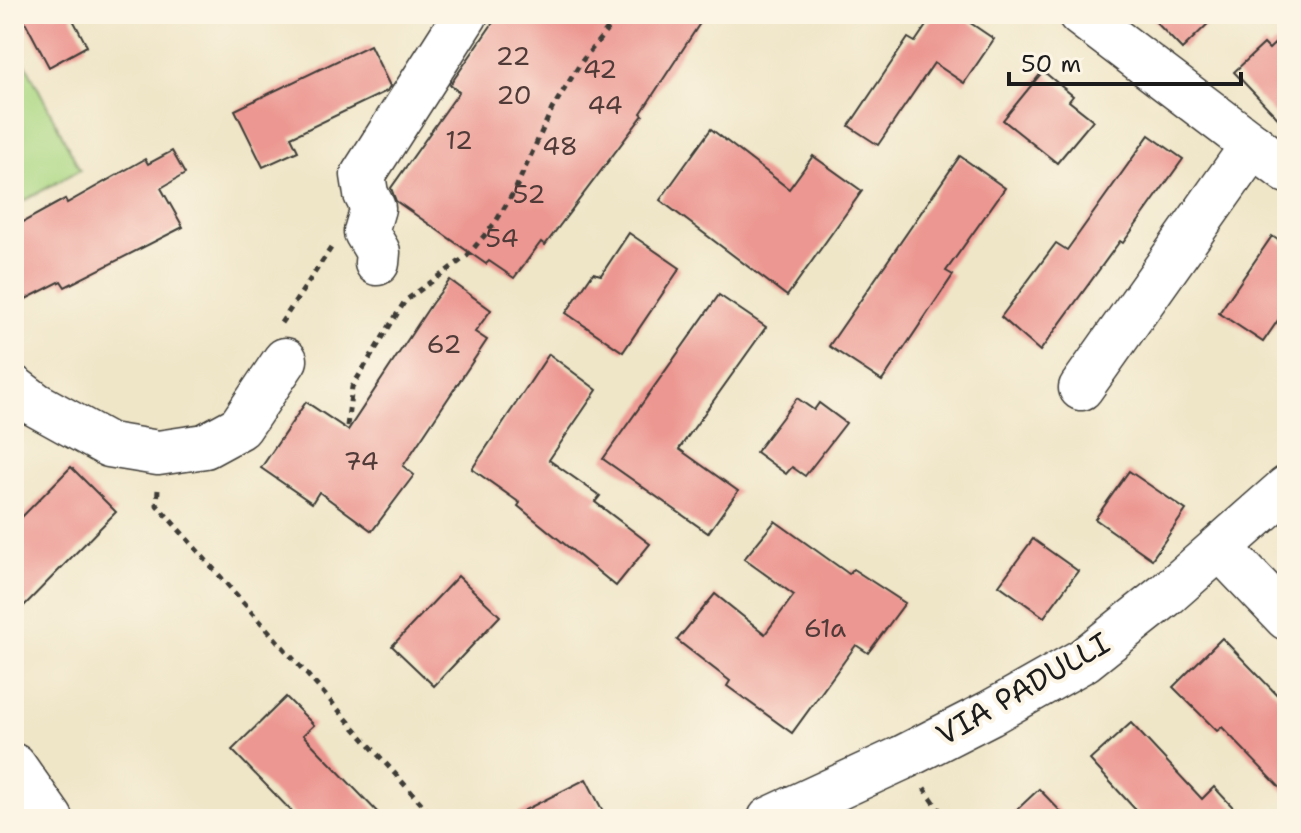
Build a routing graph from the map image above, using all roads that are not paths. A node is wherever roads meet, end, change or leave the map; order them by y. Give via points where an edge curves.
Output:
1 (466, 14) edge
2 (1080, 14) edge
3 (1270, 158) edge
4 (377, 263) dead end
5 (285, 360) road end
6 (14, 388) edge
7 (1081, 388) dead end
8 (1287, 488) edge
9 (1220, 548) junction
10 (1287, 618) edge
11 (14, 766) edge
12 (51, 819) edge
13 (770, 819) edge

1 - 4 street via 363,175 373,208 366,232 378,252
2 - 3 street
3 - 7 street
5 - 6 street via 240,427 205,446 158,453 109,445
8 - 9 street, VIA PADULLI
9 - 10 street
9 - 13 street, VIA PADULLI via 1084,660 952,733
11 - 12 street

